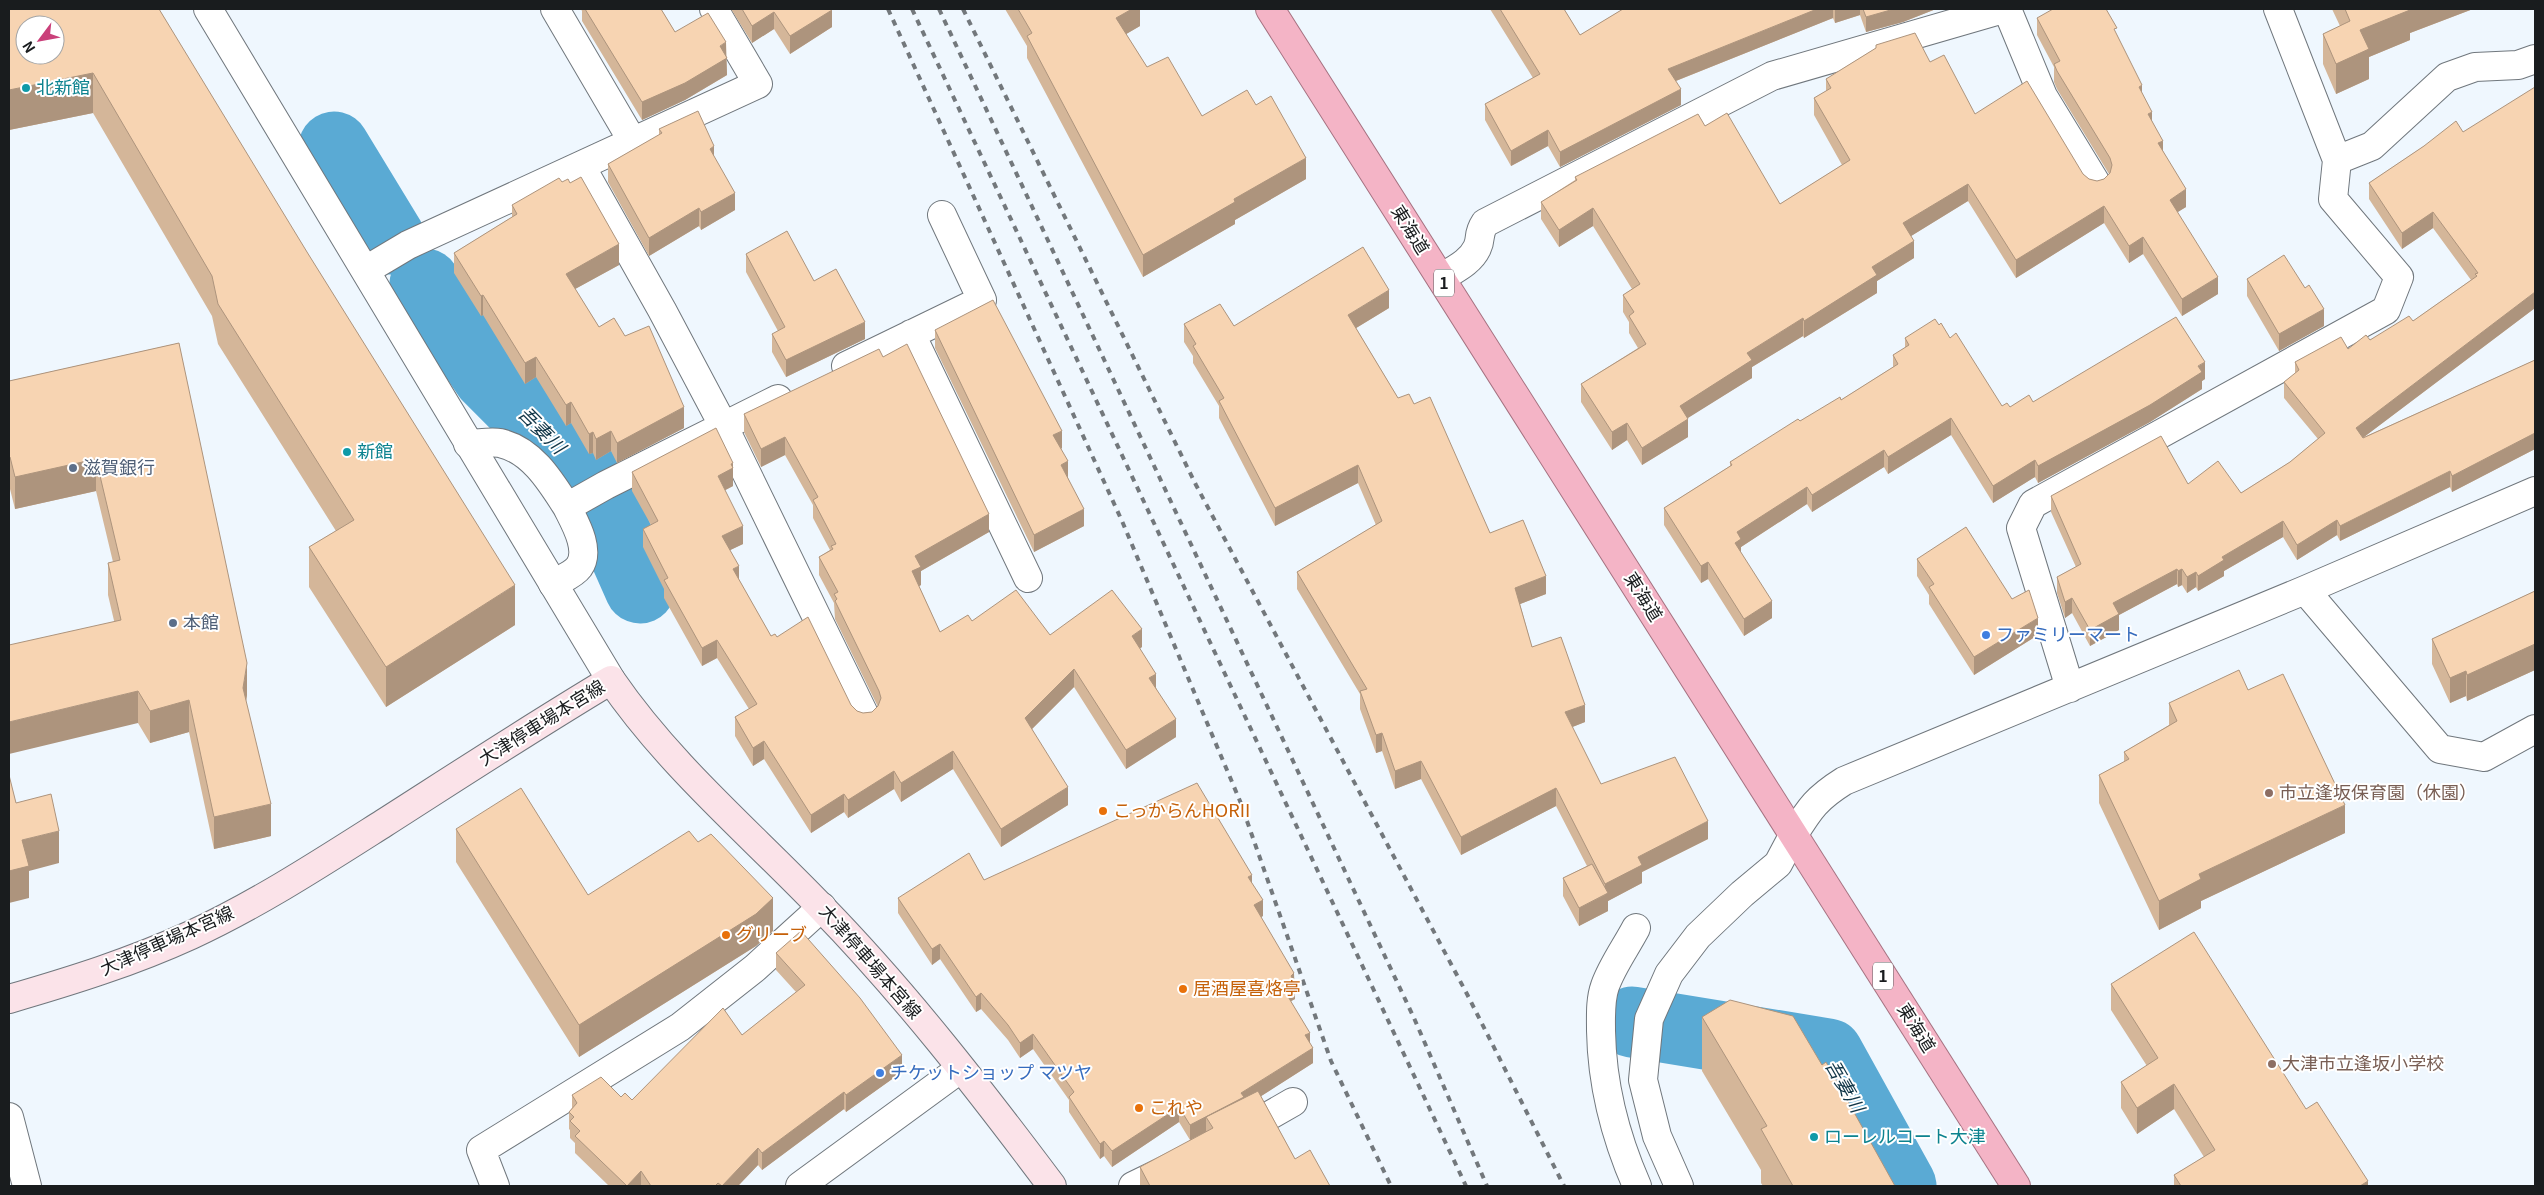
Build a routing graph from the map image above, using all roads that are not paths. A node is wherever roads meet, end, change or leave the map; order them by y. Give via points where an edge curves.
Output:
1 (208, 9) edge
2 (555, 9) edge
3 (714, 9) edge
4 (1270, 9) edge
5 (2002, 9) edge
6 (2006, 9) edge
7 (2278, 9) edge
8 (1927, 19) edge
9 (2535, 59) edge
10 (633, 142) junction
11 (2338, 160) junction
12 (580, 166) junction
13 (2096, 183) edge
14 (942, 215) dead end
15 (385, 259) junction
16 (1441, 278) junction
17 (911, 334) junction
18 (723, 425) junction
19 (468, 444) junction
20 (2535, 491) edge
21 (585, 497) junction
22 (1028, 578) dead end
23 (553, 584) junction
24 (2305, 590) junction
25 (611, 680) junction
26 (2070, 688) junction
27 (865, 716) edge
28 (2535, 729) edge
29 (1794, 834) junction
30 (822, 907) junction
31 (1636, 928) dead end
32 (9, 999) edge
33 (960, 1069) junction
34 (1293, 1102) dead end
35 (9, 1117) edge
36 (27, 1186) edge
37 (495, 1186) edge
38 (800, 1186) edge
39 (1052, 1186) edge
40 (1133, 1186) edge
41 (1637, 1186) edge
42 (1679, 1186) edge
43 (2016, 1186) edge

1 - 15 street
2 - 10 street
3 - 10 street via 758,84
4 - 16 highway, 東海道 / 1
5 - 8 street
6 - 13 street via 2044,96
7 - 11 street
8 - 16 street via 1772,76 1485,223 1471,258
9 - 11 street via 2518,65 2475,66 2447,77 2372,146
10 - 12 street
11 - 26 street via 2333,199 2398,277 2386,310 2033,504 2021,528
12 - 15 street
12 - 18 street
14 - 17 street via 982,300
15 - 19 street
16 - 29 highway, 東海道 / 1
17 - 18 street
17 - 22 street
18 - 21 street
18 - 27 street
19 - 21 street via 498,442 509,446 528,457 548,478
19 - 23 street
20 - 24 street
21 - 23 street via 580,565
23 - 25 street
24 - 26 street
24 - 28 street via 2440,749 2484,757
25 - 30 main road, 大津停車場本宮線 via 664,750
25 - 32 main road, 大津停車場本宮線 via 317,866 212,924 136,958
26 - 29 street via 1844,781 1822,795
29 - 42 street via 1778,864 1698,936 1669,974 1649,1019 1643,1080 1657,1136
29 - 43 highway, 東海道 / 1
30 - 33 main road, 大津停車場本宮線 via 864,952
30 - 37 street via 755,968 680,1027 481,1150
31 - 41 street via 1605,986 1601,1019 1608,1105
33 - 38 street
33 - 39 main road, 大津停車場本宮線
34 - 40 street via 1274,1115
35 - 36 street

